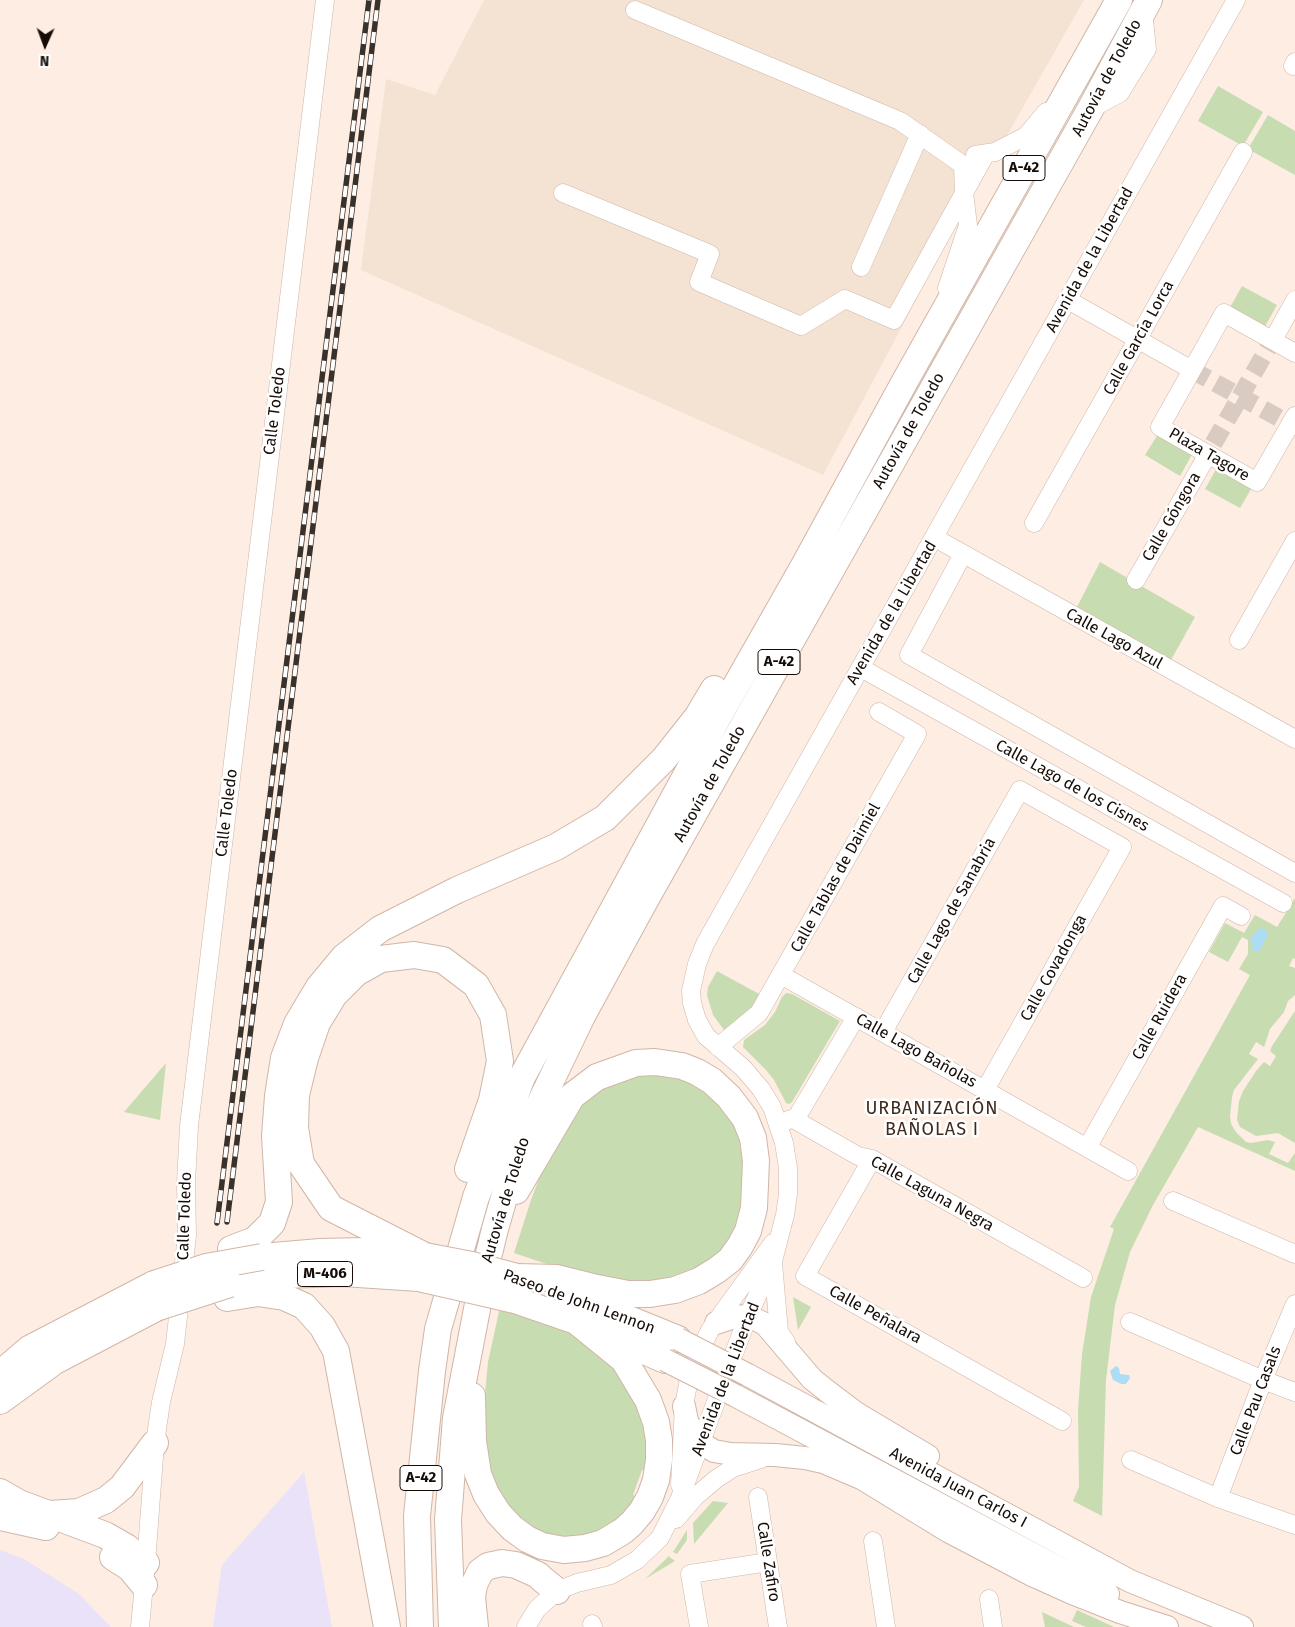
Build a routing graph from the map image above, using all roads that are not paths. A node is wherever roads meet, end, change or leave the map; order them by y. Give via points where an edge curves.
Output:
1 (325, 0) edge
2 (1119, 0) edge
3 (1236, 0) edge
4 (1146, 5) edge
5 (635, 10) dead end
6 (1078, 73) junction
7 (920, 134) junction
8 (939, 148) junction
9 (1242, 152) dead end
10 (985, 155) junction
11 (563, 193) dead end
12 (964, 193) junction
13 (861, 267) dead end
14 (1068, 300) junction
15 (1295, 300) edge
16 (930, 336) junction
17 (1138, 339) junction
18 (1273, 340) junction
19 (1295, 352) edge
20 (1192, 370) junction
21 (905, 381) junction
22 (1293, 422) edge
23 (1208, 454) junction
24 (1034, 523) dead end
25 (935, 538) junction
26 (1295, 541) edge
27 (963, 554) junction
28 (1136, 580) dead end
29 (1238, 640) dead end
30 (860, 668) junction
31 (879, 712) dead end
32 (1295, 739) edge
33 (1122, 847) joint
34 (1295, 873) edge
35 (1283, 903) dead end
36 (1242, 916) dead end
37 (782, 975) junction
38 (856, 1017) junction
39 (883, 1032) junction
40 (718, 1047) junction
41 (985, 1090) junction
42 (787, 1122) junction
43 (1087, 1148) junction
44 (872, 1159) junction
45 (1128, 1171) dead end
46 (1173, 1201) dead end
47 (495, 1229) junction
48 (780, 1232) junction
49 (1295, 1254) edge
50 (773, 1260) junction
51 (422, 1267) junction
52 (1083, 1278) dead end
53 (154, 1287) junction
54 (516, 1289) junction
55 (229, 1291) junction
56 (1295, 1304) edge
57 (748, 1316) junction
58 (576, 1321) junction
59 (1130, 1322) dead end
60 (716, 1323) junction
61 (438, 1329) junction
62 (470, 1350) junction
63 (671, 1350) junction
64 (54, 1361) junction
65 (800, 1366) junction
66 (0, 1374) edge
67 (1263, 1380) junction
68 (1295, 1392) edge
69 (0, 1401) edge
70 (684, 1406) junction
71 (0, 1420) edge
72 (1062, 1421) dead end
73 (155, 1443) junction
74 (701, 1443) junction
75 (775, 1456) junction
76 (1131, 1460) dead end
77 (0, 1492) edge
78 (758, 1497) dead end
79 (680, 1498) junction
80 (1218, 1498) junction
81 (48, 1514) junction
82 (0, 1517) edge
83 (1295, 1525) edge
84 (660, 1538) junction
85 (873, 1541) dead end
86 (768, 1562) junction
87 (145, 1574) junction
88 (1130, 1581) junction
89 (556, 1590) junction
90 (989, 1599) dead end
91 (140, 1627) edge
92 (387, 1627) edge
93 (420, 1627) edge
94 (452, 1627) edge
95 (475, 1627) edge
96 (526, 1627) edge
97 (699, 1627) edge
98 (778, 1627) edge
99 (886, 1627) edge
100 (994, 1627) edge
101 (1167, 1627) edge
102 (1174, 1627) edge
103 (1242, 1627) edge

1 - 73 street, Calle Toledo via 189,1126 187,1235 179,1312
2 - 6 highway, Autovía de Toledo / A-42
3 - 14 street, Avenida de la Libertad
4 - 47 highway, Autovía de Toledo / A-42 via 582,1016 518,1149
5 - 7 street via 900,121
6 - 10 street via 1026,136
6 - 16 highway, Autovía de Toledo / A-42
7 - 8 street
7 - 13 street
8 - 10 street via 968,156
8 - 12 street via 963,165
9 - 17 street, Calle García Lorca
10 - 12 street
11 - 12 street via 710,254 699,282 801,326 845,299 894,320
12 - 16 street via 968,225
14 - 17 street
14 - 25 street, Avenida de la Libertad
15 - 18 street
16 - 21 highway, Autovía de Toledo / A-42
17 - 20 street
17 - 24 street, Calle García Lorca
18 - 19 street, Plaza Tagore
18 - 20 street, Plaza Tagore via 1224,313
20 - 23 street, Plaza Tagore via 1160,427
21 - 53 highway via 832,487 698,716 664,759 605,818 556,847 457,890 380,929 344,957 319,987 284,1058 275,1136 279,1202 272,1223 255,1240
21 - 61 highway, Autovía de Toledo / A-42 via 522,1077 476,1197
22 - 23 street, Plaza Tagore via 1257,482
23 - 28 street, Calle Góngora
25 - 27 street, Calle Lago Azul
25 - 30 street, Avenida de la Libertad
26 - 29 street
27 - 32 street, Calle Lago Azul
27 - 34 street via 910,655
30 - 35 street, Calle Lago de los Cisnes
30 - 40 street, Avenida de la Libertad via 714,927 697,964 691,991 692,1003 706,1036
31 - 37 street, Calle Tablas de Daimiel via 917,734
33 - 39 street, Calle Lago de Sanabria via 1020,790
33 - 41 street, Calle Covadonga
36 - 43 street, Calle Ruidera via 1222,906
37 - 38 street, Calle Lago Bañolas
37 - 40 street, Calle Tablas de Daimiel via 759,1013
38 - 39 street, Calle Lago Bañolas
38 - 42 street
39 - 41 street, Calle Lago Bañolas
40 - 42 street, Avenida de la Libertad via 743,1068
41 - 43 street, Calle Lago Bañolas
42 - 44 street, Calle Laguna Negra via 858,1156
42 - 48 street, Avenida de la Libertad via 784,1143 788,1194
43 - 45 street, Calle Lago Bañolas
44 - 52 street, Calle Laguna Negra
44 - 72 street, Calle Peñalara via 805,1276
46 - 49 street
47 - 54 highway via 572,1096 597,1077 636,1063 682,1066 712,1081 745,1118 753,1138 756,1161 754,1208 748,1231 730,1260 717,1270 676,1290 650,1294 628,1294 557,1278
47 - 62 highway, Autovía de Toledo / A-42
48 - 50 street, Avenida de la Libertad
48 - 60 street, Avenida de la Libertad
50 - 57 street, Avenida de la Libertad
50 - 65 street, Avenida de la Libertad via 779,1332
51 - 53 highway, Paseo de John Lennon / M-406, bridge via 356,1252 320,1252 262,1257 206,1267
51 - 54 highway, Paseo de John Lennon / M-406, bridge
51 - 55 highway, Paseo de John Lennon / M-406 via 283,1275
51 - 61 highway via 377,1233 330,1208 300,1164 295,1128 296,1095 305,1058 318,1023 334,995 356,973 381,959 414,955 444,960 476,985 493,1015 500,1061 492,1100 457,1205 434,1293
53 - 55 highway, bridge
53 - 64 highway, Paseo de John Lennon / M-406
53 - 66 highway via 83,1305
54 - 58 highway, Paseo de John Lennon / M-406
54 - 63 highway, Paseo de John Lennon / M-406 via 599,1306
55 - 92 highway via 284,1297 304,1306 322,1326 336,1352
56 - 67 street, Calle Pau Casals
57 - 60 main road
57 - 65 main road via 765,1324
57 - 74 street, Avenida de la Libertad
58 - 62 highway via 624,1360 648,1400 659,1440 660,1460 650,1498 632,1523 594,1546 564,1550 542,1546 512,1528 498,1513 478,1474 473,1441
58 - 63 highway, Paseo de John Lennon / M-406
59 - 67 street
60 - 70 street, Avenida de la Libertad via 696,1359
61 - 93 highway, Autovía de Toledo / A-42 via 417,1516
62 - 94 highway, Autovía de Toledo / A-42 via 456,1418 448,1520
63 - 88 main road, Avenida Juan Carlos I, bridge via 748,1376
63 - 102 main road, Avenida Juan Carlos I, bridge via 736,1396
64 - 69 highway, Paseo de John Lennon / M-406
64 - 71 highway
65 - 88 main road via 856,1413 971,1482 1089,1546
67 - 68 street
67 - 80 street, Calle Pau Casals
70 - 74 main road via 687,1421
70 - 79 street, Avenida de la Libertad
73 - 81 highway via 122,1487 106,1500 79,1512
73 - 87 street, Calle Toledo
74 - 75 main road via 714,1451 731,1454
74 - 79 street, Avenida de la Libertad
75 - 84 street via 733,1468 716,1479 695,1497
75 - 101 main road via 823,1462 863,1479 948,1531 1032,1575 1112,1609
76 - 80 street
77 - 81 highway
78 - 86 street, Calle Zafiro
79 - 84 street, Avenida de la Libertad
80 - 83 street
81 - 87 highway via 126,1548
82 - 87 highway via 42,1526 103,1550
84 - 89 street, Avenida de la Libertad via 638,1560 611,1575
85 - 99 street
86 - 97 street via 690,1570
86 - 98 street, Calle Zafiro
87 - 91 street, Calle Toledo
88 - 103 main road, Avenida Juan Carlos I
89 - 95 highway via 538,1574 516,1565 488,1566 480,1572 474,1585
89 - 96 street, Avenida de la Libertad via 537,1608
90 - 100 street

